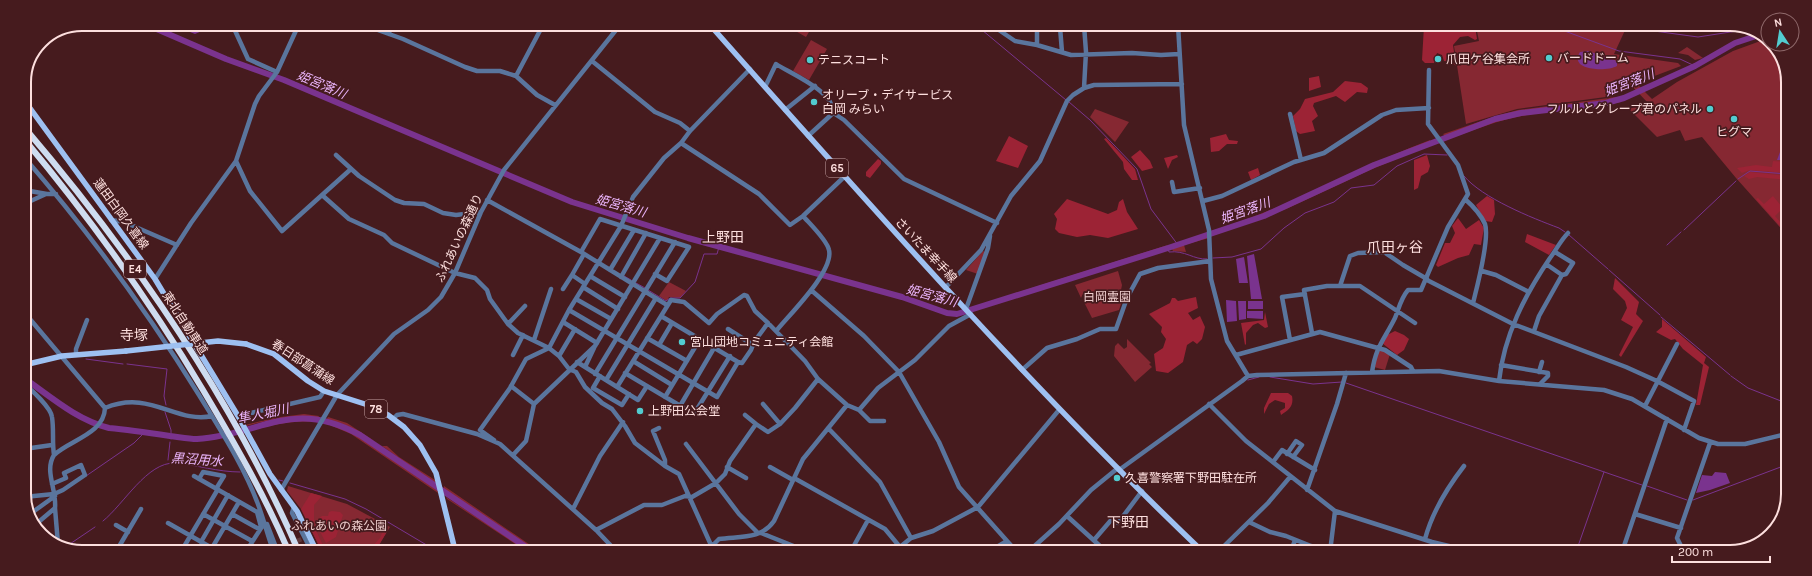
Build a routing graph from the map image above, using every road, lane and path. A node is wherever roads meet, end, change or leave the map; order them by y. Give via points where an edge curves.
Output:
1 (235, 31) edge
2 (296, 31) edge
3 (381, 31) edge
4 (390, 31) edge
5 (540, 31) edge
6 (615, 31) edge
7 (715, 31) edge
8 (1000, 31) edge
9 (1037, 31) edge
10 (1060, 31) edge
11 (1084, 31) edge
12 (1178, 31) edge
13 (389, 34) junction
14 (1037, 45) junction
15 (1062, 52) junction
16 (1179, 54) junction
17 (1086, 55) junction
18 (592, 61) junction
19 (750, 69) junction
20 (1429, 70) dead end
21 (277, 72) junction
22 (516, 76) junction
23 (1182, 84) junction
24 (815, 86) junction
25 (765, 87) junction
26 (1084, 88) junction
27 (555, 105) junction
28 (1429, 108) junction
29 (31, 110) edge
30 (785, 110) junction
31 (832, 112) junction
32 (1290, 114) dead end
33 (690, 131) junction
34 (31, 136) edge
35 (808, 136) junction
36 (681, 143) junction
37 (31, 148) edge
38 (336, 155) dead end
39 (1301, 160) junction
40 (236, 161) junction
41 (31, 165) edge
42 (351, 169) junction
43 (844, 177) junction
44 (1172, 182) dead end
45 (1200, 188) junction
46 (31, 191) edge
47 (47, 194) junction
48 (56, 194) junction
49 (322, 195) junction
50 (487, 200) junction
51 (1466, 200) junction
52 (31, 201) edge
53 (1203, 201) junction
54 (481, 212) junction
55 (803, 216) junction
56 (111, 220) junction
57 (997, 223) junction
58 (622, 225) junction
59 (634, 230) junction
60 (1568, 233) dead end
61 (646, 234) junction
62 (990, 236) junction
63 (660, 238) junction
64 (675, 242) junction
65 (177, 245) junction
66 (1554, 252) junction
67 (582, 253) junction
68 (1210, 261) junction
69 (598, 263) junction
70 (1546, 264) junction
71 (610, 270) junction
72 (1482, 271) junction
73 (455, 273) junction
74 (655, 274) junction
75 (572, 275) junction
76 (1562, 275) junction
77 (590, 276) junction
78 (621, 277) junction
79 (155, 279) junction
80 (1427, 279) junction
81 (633, 284) junction
82 (584, 286) junction
83 (1340, 286) junction
84 (946, 287) junction
85 (551, 289) dead end
86 (563, 290) dead end
87 (811, 290) junction
88 (645, 292) junction
89 (1529, 292) junction
90 (1305, 294) junction
91 (625, 297) junction
92 (656, 298) junction
93 (576, 299) junction
94 (1472, 303) junction
95 (667, 305) junction
96 (525, 306) dead end
97 (618, 309) junction
98 (570, 310) junction
99 (968, 311) junction
100 (1397, 311) junction
101 (661, 316) junction
102 (611, 319) junction
103 (31, 320) edge
104 (87, 320) dead end
105 (563, 322) junction
106 (672, 323) junction
107 (768, 323) junction
108 (1415, 323) dead end
109 (508, 324) junction
110 (1513, 324) junction
111 (574, 329) junction
112 (728, 329) dead end
113 (604, 330) junction
114 (777, 330) junction
115 (1534, 331) junction
116 (1312, 333) junction
117 (523, 336) junction
118 (616, 337) junction
119 (647, 338) junction
120 (700, 339) junction
121 (534, 340) junction
122 (1290, 340) junction
123 (628, 344) junction
124 (1677, 344) dead end
125 (596, 345) junction
126 (659, 345) junction
127 (753, 345) junction
128 (549, 348) junction
129 (714, 348) junction
130 (1377, 348) junction
131 (640, 350) junction
132 (76, 355) junction
133 (513, 355) dead end
134 (1236, 355) junction
135 (62, 356) junction
136 (559, 356) junction
137 (730, 356) junction
138 (633, 361) junction
139 (687, 361) junction
140 (577, 362) junction
141 (738, 362) junction
142 (1542, 362) dead end
143 (31, 363) edge
144 (1501, 365) junction
145 (585, 367) junction
146 (570, 369) junction
147 (1022, 370) junction
148 (1413, 371) junction
149 (899, 372) junction
150 (1372, 372) junction
151 (1539, 372) junction
152 (625, 373) junction
153 (680, 373) junction
154 (1346, 373) junction
155 (598, 375) junction
156 (1248, 376) junction
157 (818, 379) junction
158 (606, 380) junction
159 (1499, 381) junction
160 (1657, 381) junction
161 (694, 382) junction
162 (1540, 384) junction
163 (672, 385) junction
164 (511, 386) junction
165 (647, 386) junction
166 (617, 387) junction
167 (31, 389) edge
168 (324, 391) junction
169 (709, 392) junction
170 (629, 394) junction
171 (337, 395) junction
172 (665, 397) junction
173 (534, 404) junction
174 (763, 404) dead end
175 (1209, 404) junction
176 (847, 405) junction
177 (680, 406) junction
178 (1645, 406) junction
179 (105, 408) junction
180 (859, 410) junction
181 (1059, 410) junction
182 (745, 415) dead end
183 (212, 416) junction
184 (236, 418) junction
185 (394, 419) junction
186 (1668, 419) junction
187 (884, 421) dead end
188 (623, 422) junction
189 (220, 423) junction
190 (756, 424) junction
191 (780, 424) junction
192 (659, 428) dead end
193 (828, 428) junction
194 (1684, 430) junction
195 (1781, 435) edge
196 (247, 440) junction
197 (494, 440) junction
198 (1710, 443) junction
199 (232, 444) junction
200 (686, 444) dead end
201 (52, 445) junction
202 (31, 448) edge
203 (1287, 454) junction
204 (54, 455) junction
205 (513, 455) junction
206 (1293, 457) junction
207 (1273, 462) junction
208 (665, 466) junction
209 (1464, 466) dead end
210 (728, 467) junction
211 (770, 467) dead end
212 (1118, 469) junction
213 (1315, 470) junction
214 (1290, 477) junction
215 (746, 478) dead end
216 (793, 479) junction
217 (716, 483) junction
218 (52, 484) junction
219 (217, 489) junction
220 (280, 490) junction
221 (1307, 490) junction
222 (1142, 491) junction
223 (55, 495) junction
224 (228, 496) junction
225 (31, 497) edge
226 (689, 497) junction
227 (239, 502) junction
228 (294, 507) junction
229 (978, 507) junction
230 (55, 508) junction
231 (141, 509) dead end
232 (573, 509) junction
233 (34, 511) edge
234 (1335, 511) junction
235 (204, 514) junction
236 (232, 514) junction
237 (1635, 514) junction
238 (1067, 516) junction
239 (214, 520) junction
240 (868, 520) junction
241 (39, 521) edge
242 (1249, 522) junction
243 (168, 523) dead end
244 (116, 525) dead end
245 (225, 526) junction
246 (263, 526) junction
247 (1681, 528) junction
248 (596, 530) junction
249 (128, 532) junction
250 (759, 533) junction
251 (190, 536) junction
252 (57, 538) edge
253 (912, 538) junction
254 (1094, 540) junction
255 (1295, 540) junction
256 (1425, 540) junction
257 (252, 541) junction
258 (1007, 541) junction
259 (201, 542) junction
260 (1194, 544) edge
261 (120, 545) edge
262 (185, 545) edge
263 (206, 545) edge
264 (214, 545) edge
265 (250, 545) edge
266 (273, 545) edge
267 (286, 545) edge
268 (296, 545) edge
269 (308, 545) edge
270 (313, 545) edge
271 (454, 545) edge
272 (610, 545) edge
273 (711, 545) joint
274 (784, 545) edge
275 (854, 545) edge
276 (897, 545) edge
277 (904, 545) edge
278 (1000, 545) edge
279 (1011, 545) edge
280 (1036, 545) edge
281 (1099, 545) edge
282 (1225, 545) edge
283 (1294, 545) edge
284 (1308, 545) edge
285 (1331, 545) edge
286 (1445, 545) edge
287 (1624, 545) edge
288 (1681, 545) edge

1 - 21 street via 248,59
2 - 21 street
3 - 13 street
4 - 13 street
5 - 22 street
6 - 18 street
7 - 19 main road, さいたま幸手線 / 65
8 - 14 street via 1015,41
9 - 14 street
10 - 15 street
11 - 17 street
12 - 16 street
13 - 22 street via 471,69 500,71
14 - 15 street
15 - 17 street
16 - 17 street via 1132,52
16 - 23 street
17 - 26 street
18 - 27 street
18 - 33 street via 656,112 680,123
19 - 25 main road, さいたま幸手線 / 65
19 - 33 street
20 - 28 street
21 - 40 street via 255,104
22 - 27 street via 537,95
23 - 26 street via 1094,85
23 - 45 street via 1184,125
24 - 25 street via 776,64
24 - 30 street
24 - 31 street via 832,104
25 - 30 main road, さいたま幸手線 / 65
26 - 57 street via 1067,101 1040,160 1011,196
27 - 50 street, ふれあいの森通り via 500,175
28 - 39 street via 1396,110 1382,115 1324,153
28 - 51 street via 1428,124 1458,165 1467,187
29 - 56 main road, 蓮田白岡久喜線
30 - 35 main road, さいたま幸手線 / 65
31 - 35 street
31 - 57 street via 844,120 904,179
32 - 39 street
33 - 36 street
34 - 184 highway, 東北自動車道 / E4 via 151,291
35 - 43 main road, さいたま幸手線 / 65
36 - 55 street via 759,194 786,223 793,224
36 - 58 street via 664,158 633,197
37 - 189 highway, 東北自動車道 / E4 via 128,272 170,336
38 - 42 street
39 - 53 street via 1222,196
40 - 49 street via 250,191 282,231
40 - 65 street
41 - 48 street
42 - 49 street
42 - 54 street via 399,202 424,204 443,213
43 - 55 street
43 - 84 main road, さいたま幸手線 / 65
44 - 45 street via 1174,192
45 - 53 street
46 - 47 street
47 - 48 street
47 - 52 street
48 - 183 street via 134,295
49 - 73 street via 349,219
50 - 54 street, ふれあいの森通り
50 - 67 street
51 - 72 street via 1477,209 1486,229
51 - 80 street via 1448,227
53 - 68 street via 1210,238
54 - 73 street, ふれあいの森通り
55 - 87 street via 829,249 820,281
56 - 65 street via 124,222
56 - 79 main road, 蓮田白岡久喜線
57 - 62 street
58 - 59 street
58 - 67 street via 600,219
58 - 69 street
59 - 61 street
59 - 71 street
60 - 66 street
61 - 63 street
61 - 78 street
62 - 84 street via 974,260
62 - 99 street
63 - 64 street
63 - 81 street
64 - 74 street
64 - 74 street via 689,247 667,281
65 - 79 street
66 - 70 street
66 - 76 street via 1573,264 1566,274
67 - 69 street
67 - 75 street
68 - 134 street via 1211,278 1225,335
68 - 147 street via 1158,268 1140,274 1127,298 1116,329 1100,329 1047,348
69 - 71 street
69 - 77 street
70 - 76 street
70 - 89 street
71 - 78 street
72 - 89 street via 1496,275
72 - 94 street
73 - 109 street via 475,278 480,282
73 - 171 street, ふれあいの森通り via 449,286 434,305 394,334
74 - 88 street
75 - 82 street
75 - 86 street
76 - 115 street via 1539,316
77 - 82 street
77 - 91 street
78 - 81 street
79 - 184 main road, 蓮田白岡久喜線
80 - 83 street via 1384,252 1358,253 1350,256
80 - 94 street
80 - 100 street via 1421,290 1408,290
81 - 88 street
81 - 91 street
82 - 93 street
82 - 97 street
83 - 90 street via 1304,290
83 - 100 street via 1363,288
84 - 99 main road, さいたま幸手線 / 65
85 - 121 street
87 - 114 street
87 - 149 street via 864,336
88 - 92 street
88 - 118 street
89 - 110 street
90 - 116 street
90 - 122 street via 1282,297
91 - 97 street
92 - 95 street
92 - 123 street
93 - 98 street
93 - 102 street
94 - 110 street
95 - 101 street
95 - 107 street via 671,300 684,302 709,323 717,314 744,295 755,311
96 - 109 street
97 - 102 street
98 - 105 street
98 - 113 street
99 - 147 main road, さいたま幸手線 / 65
99 - 149 street
100 - 108 street
100 - 130 street
101 - 106 street
101 - 119 street
102 - 113 street
103 - 135 street
104 - 132 street
105 - 111 street
105 - 128 street
106 - 120 street
106 - 126 street
107 - 114 street
107 - 127 street
109 - 117 street
110 - 115 street
110 - 144 street
111 - 125 street
111 - 136 street
112 - 127 street
113 - 118 street
113 - 125 street
114 - 157 street
115 - 160 street
116 - 122 street
116 - 130 street via 1327,333
117 - 121 street
117 - 133 street
118 - 123 street
118 - 155 street
119 - 126 street
119 - 131 street
120 - 129 street
120 - 139 street
121 - 128 street
122 - 134 street
123 - 131 street
123 - 158 street
124 - 160 street
125 - 140 street
125 - 145 street
126 - 139 street
127 - 141 street via 742,363
128 - 136 street
128 - 164 street via 526,359
129 - 137 street
129 - 161 street
130 - 148 street via 1385,350
130 - 150 street
131 - 138 street
131 - 153 street
132 - 135 main road, 春日部菖蒲線 / 78
132 - 168 main road, 春日部菖蒲線 / 78, bridge via 218,341 246,344 274,354 308,382
134 - 156 street
135 - 143 main road, 春日部菖蒲線 / 78
135 - 179 street
136 - 146 street
137 - 141 street
137 - 169 street
138 - 152 street
138 - 163 street
139 - 153 street
140 - 145 street
140 - 146 street
141 - 169 street via 717,396
142 - 151 street
144 - 151 street
144 - 159 street
145 - 155 street
146 - 173 street
146 - 188 street via 576,372 585,387 612,409
147 - 181 main road, さいたま幸手線 / 65
148 - 150 street
148 - 159 street via 1440,371
149 - 180 street via 878,388
149 - 229 street via 939,442 956,482
150 - 154 street
151 - 162 street via 1548,373
152 - 165 street
152 - 166 street
153 - 161 street
153 - 163 street
154 - 156 street
154 - 213 street
155 - 158 street
155 - 170 street via 593,388 622,406
156 - 175 street
157 - 176 street
157 - 191 street
158 - 166 street
159 - 162 street
160 - 178 street
160 - 194 street via 1694,401
161 - 169 street
161 - 177 street
162 - 178 street via 1604,390
163 - 172 street
164 - 173 street
164 - 197 street via 480,430
165 - 170 street via 638,400
165 - 172 street
166 - 170 street
167 - 201 street via 52,415
168 - 171 main road, 春日部菖蒲線 / 78
168 - 184 street via 320,397
169 - 177 street via 694,414
171 - 185 main road, 春日部菖蒲線 / 78 via 368,405
171 - 220 street, ふれあいの森通り
172 - 177 street
173 - 205 street via 526,441
174 - 191 street
175 - 207 street via 1246,441
175 - 212 street
176 - 180 street
176 - 193 street
178 - 186 street
179 - 183 street via 138,402 192,416
179 - 204 street via 102,420 96,427
180 - 187 street via 870,421
181 - 212 main road, さいたま幸手線 / 65
181 - 229 street
182 - 190 street
183 - 189 street
184 - 196 highway, 東北自動車道 / E4
185 - 197 street via 397,415 404,414
185 - 271 main road, 春日部菖蒲線 / 78 via 420,445 432,465 440,484
186 - 194 street
186 - 237 street
188 - 208 street via 635,444
188 - 232 street via 600,456
189 - 199 highway, 東北自動車道 / E4
190 - 191 street via 768,432
190 - 210 street
192 - 208 street via 653,431
193 - 216 street via 803,459
193 - 253 street via 880,482
194 - 198 street
195 - 198 street via 1737,445
196 - 220 main road
196 - 268 highway, 東北自動車道 / E4
197 - 205 street
198 - 247 street
199 - 246 street via 259,507
199 - 267 highway, 東北自動車道 / E4 via 266,502
200 - 217 street
201 - 202 street
201 - 204 street
203 - 206 street
203 - 206 street via 1296,441 1302,445
203 - 207 street via 1282,450
204 - 218 street via 50,467
205 - 232 street
206 - 213 street
207 - 214 street
208 - 226 street via 679,474
209 - 256 street via 1437,508
210 - 215 street
210 - 217 street
211 - 216 street
212 - 222 main road, さいたま幸手線 / 65
212 - 238 street via 1091,490
213 - 221 street
214 - 221 street
214 - 242 street
216 - 240 street
216 - 250 street via 774,521 768,530
217 - 226 street
217 - 250 street via 739,514
218 - 223 street
218 - 223 street via 66,478 64,473 81,465 85,475
219 - 219 street via 224,476 203,472 196,477
219 - 224 street
219 - 235 street
220 - 228 main road
221 - 234 street
222 - 254 street via 1118,523 1112,519
222 - 260 main road, さいたま幸手線 / 65
223 - 225 street
223 - 230 street
223 - 233 street
224 - 227 street
224 - 239 street
226 - 248 street via 662,505 644,505
226 - 273 street
227 - 236 street
227 - 246 street via 257,512
228 - 269 street via 292,513
228 - 270 main road
229 - 253 street via 934,532
229 - 258 street
230 - 241 street
230 - 252 street
231 - 249 street
232 - 248 street
234 - 256 street
234 - 285 street
235 - 239 street
235 - 251 street
236 - 245 street
236 - 246 street
237 - 247 street
237 - 287 street
238 - 254 street
238 - 280 street
239 - 245 street
239 - 259 street
240 - 275 street
240 - 276 street via 885,530
242 - 255 street
242 - 282 street
243 - 251 street
244 - 249 street
245 - 257 street
245 - 264 street
246 - 257 street
246 - 266 street
247 - 288 street via 1678,538
248 - 272 street
249 - 261 street
250 - 273 street via 746,538 719,539
250 - 274 street
251 - 259 street
251 - 262 street
253 - 277 street
254 - 281 street
255 - 283 street
255 - 284 street
256 - 286 street
257 - 265 street
258 - 278 street
258 - 279 street
259 - 263 street

